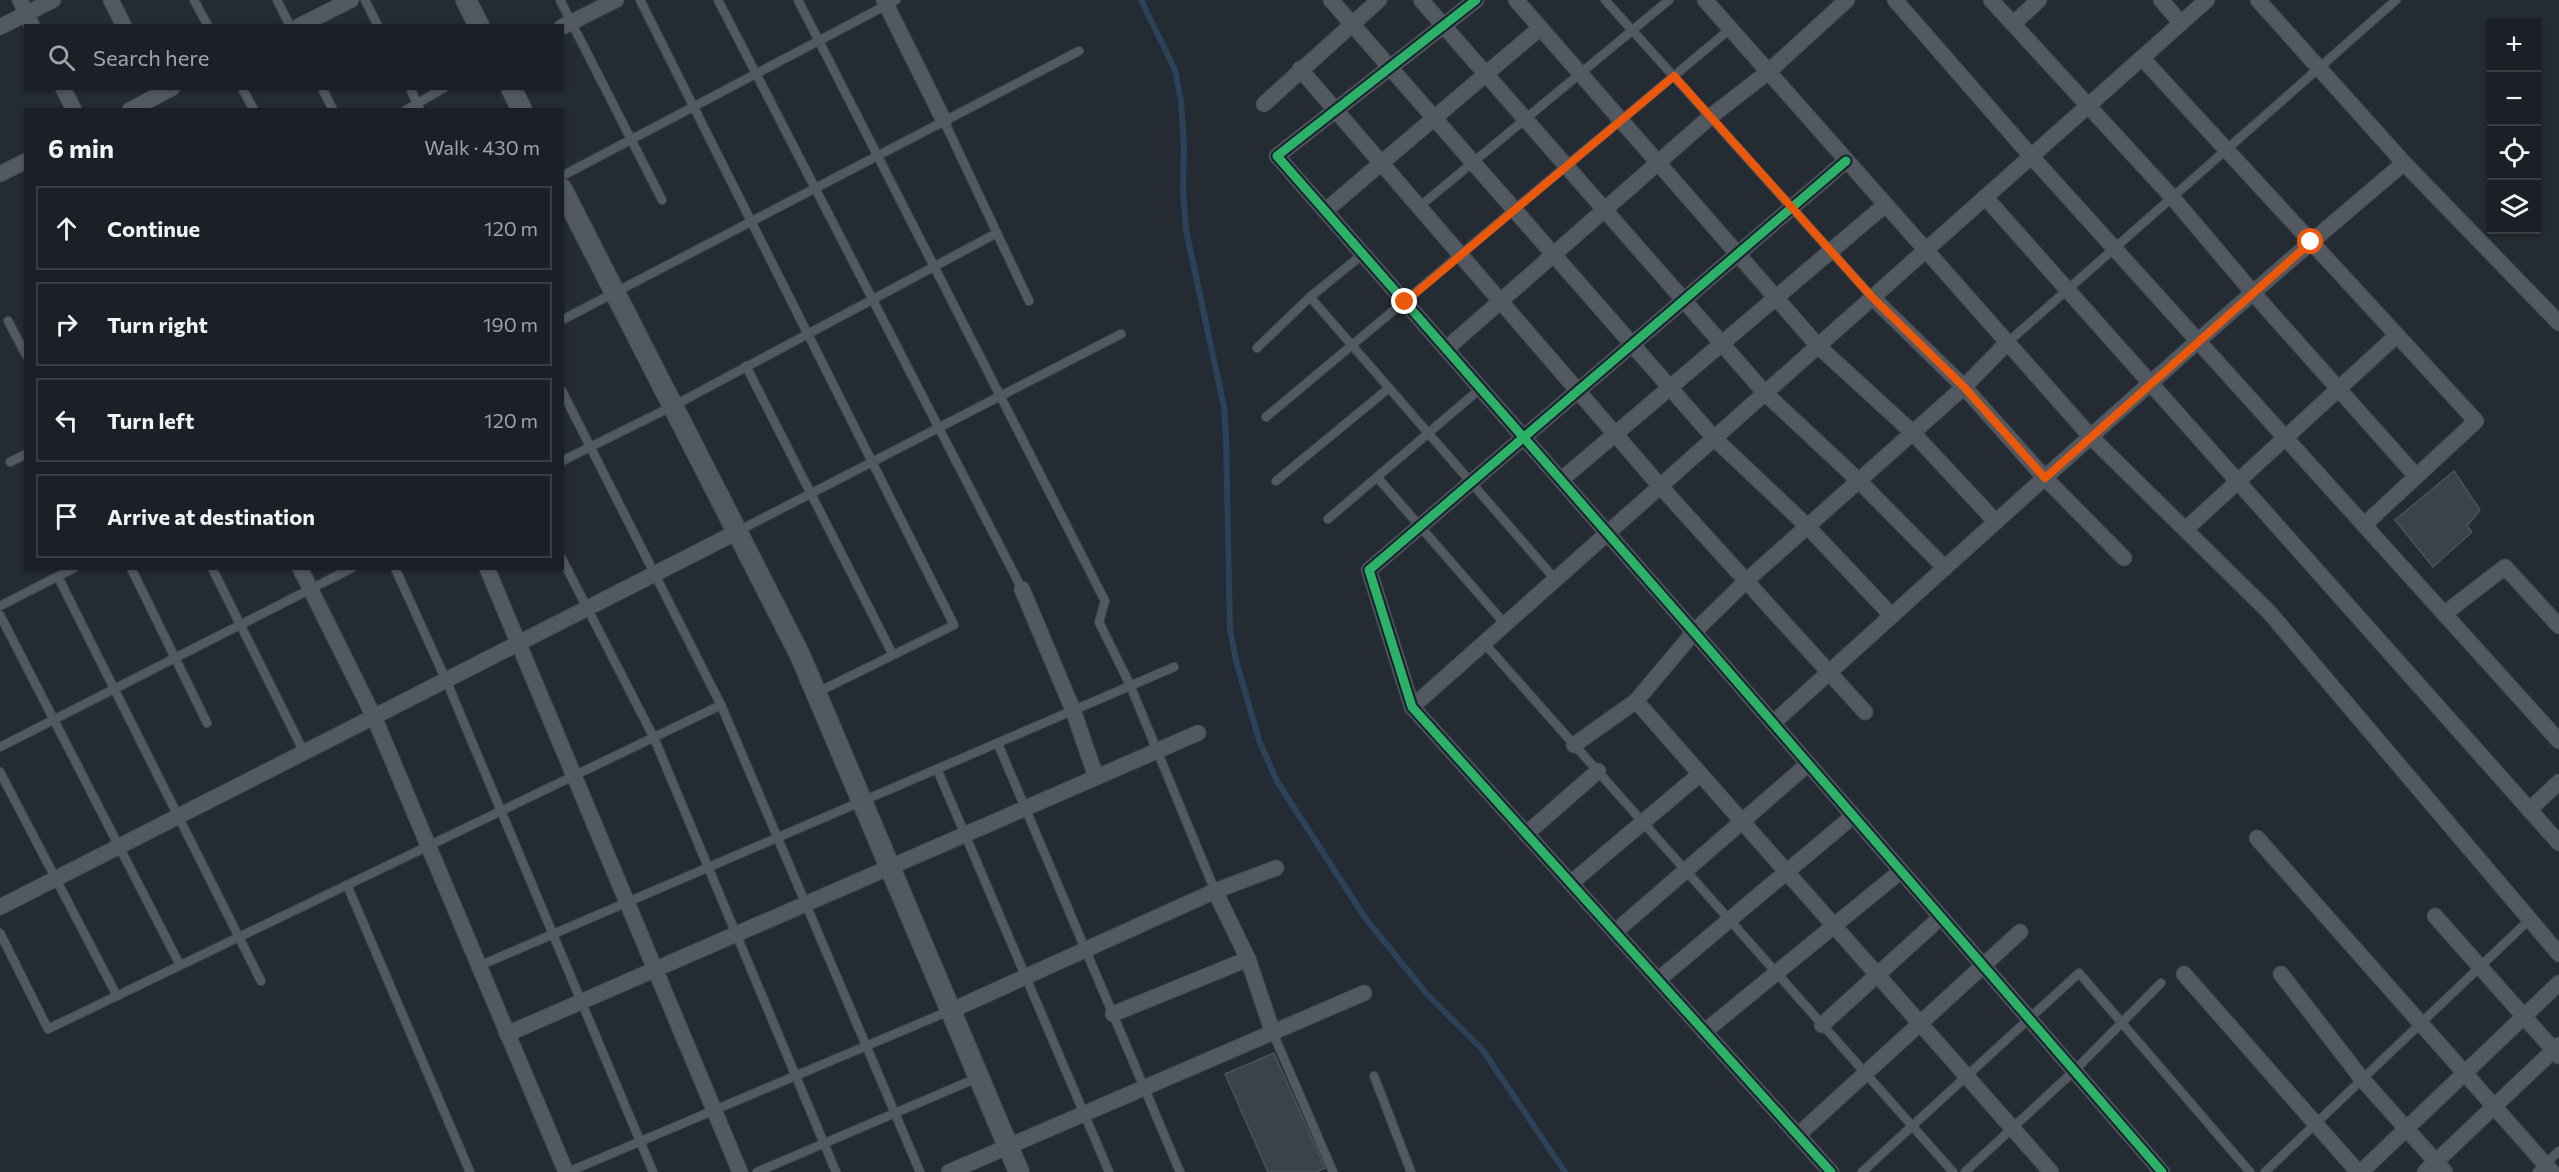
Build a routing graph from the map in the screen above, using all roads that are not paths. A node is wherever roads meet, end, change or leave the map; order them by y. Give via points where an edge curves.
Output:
1 (53, 0) edge
2 (111, 0) edge
3 (194, 0) edge
4 (277, 0) edge
5 (351, 0) edge
6 (365, 0) edge
7 (466, 0) edge
8 (560, 0) edge
9 (616, 0) edge
10 (640, 0) edge
11 (718, 0) edge
12 (798, 0) edge
13 (1331, 0) edge
14 (1379, 0) edge
15 (1421, 0) edge
16 (1476, 0) edge
17 (1516, 0) edge
18 (1605, 0) edge
19 (1669, 0) edge
20 (1705, 0) edge
21 (1847, 0) edge
22 (1895, 0) edge
23 (1991, 0) edge
24 (2039, 0) edge
25 (2161, 0) edge
26 (2207, 0) edge
27 (2258, 0) edge
28 (2396, 0) edge
29 (889, 2) edge
30 (26, 13) edge
31 (2181, 23) junction
32 (123, 24) edge
33 (207, 24) edge
34 (289, 24) edge
35 (303, 24) edge
36 (377, 24) edge
37 (478, 24) edge
38 (1352, 24) junction
39 (2013, 24) junction
40 (567, 25) edge
41 (1444, 26) junction
42 (0, 27) edge
43 (1540, 28) junction
44 (1730, 29) junction
45 (1632, 30) junction
46 (818, 40) junction
47 (1078, 51) dead end
48 (2142, 58) junction
49 (1390, 68) junction
50 (2319, 68) junction
51 (1300, 69) junction
52 (1768, 72) junction
53 (1580, 73) junction
54 (756, 74) junction
55 (1486, 74) junction
56 (1674, 76) junction
57 (64, 90) edge
58 (243, 90) edge
59 (323, 90) edge
60 (411, 90) edge
61 (441, 90) edge
62 (512, 90) edge
63 (163, 91) edge
64 (1264, 104) dead end
65 (419, 106) edge
66 (2087, 106) junction
67 (694, 107) junction
68 (73, 108) edge
69 (133, 108) edge
70 (167, 108) edge
71 (253, 108) edge
72 (332, 108) edge
73 (521, 108) edge
74 (1335, 111) junction
75 (1710, 117) junction
76 (1435, 118) junction
77 (1525, 119) junction
78 (1621, 120) junction
79 (944, 121) junction
80 (631, 140) junction
81 (2226, 150) junction
82 (878, 156) junction
83 (2031, 156) junction
84 (1846, 161) junction
85 (24, 162) edge
86 (1473, 162) junction
87 (1658, 162) junction
88 (2404, 163) junction
89 (1381, 164) junction
90 (1566, 166) junction
91 (0, 174) edge
92 (564, 175) edge
93 (815, 189) junction
94 (564, 193) edge
95 (1985, 197) junction
96 (2172, 197) junction
97 (662, 200) dead end
98 (1885, 205) junction
99 (1419, 207) junction
100 (1792, 208) junction
101 (1515, 210) junction
102 (1604, 210) junction
103 (1325, 211) junction
104 (752, 222) junction
105 (997, 233) junction
106 (2311, 242) junction
107 (2115, 248) junction
108 (1925, 250) junction
109 (1831, 251) junction
110 (1363, 254) junction
111 (1554, 254) junction
112 (1738, 254) junction
113 (1460, 255) junction
114 (933, 266) junction
115 (2067, 290) junction
116 (617, 293) junction
117 (2254, 294) junction
118 (1310, 297) junction
119 (1776, 297) junction
120 (1872, 297) junction
121 (872, 299) junction
122 (1029, 301) dead end
123 (1500, 301) junction
124 (1684, 301) junction
125 (1405, 302) junction
126 (564, 320) edge
127 (8, 321) dead end
128 (2559, 323) edge
129 (808, 333) junction
130 (1121, 334) dead end
131 (2396, 336) junction
132 (2007, 342) junction
133 (2199, 342) junction
134 (1632, 344) junction
135 (1722, 344) junction
136 (1352, 345) junction
137 (1818, 346) junction
138 (1257, 348) dead end
139 (1446, 349) junction
140 (24, 352) edge
141 (746, 366) junction
142 (2151, 384) junction
143 (1964, 387) junction
144 (1389, 388) junction
145 (1481, 388) junction
146 (1670, 388) junction
147 (2339, 389) junction
148 (1578, 391) junction
149 (1765, 393) junction
150 (564, 395) edge
151 (1000, 396) junction
152 (673, 406) junction
153 (1266, 417) dead end
154 (939, 428) junction
155 (1912, 432) junction
156 (1428, 433) junction
157 (1615, 434) junction
158 (2091, 436) junction
159 (1524, 437) junction
160 (1714, 438) junction
161 (2285, 438) junction
162 (591, 447) junction
163 (24, 455) edge
164 (564, 461) edge
165 (10, 462) dead end
166 (872, 462) junction
167 (2416, 476) junction
168 (1377, 477) junction
169 (2045, 478) junction
170 (1561, 480) junction
171 (1858, 480) junction
172 (2238, 481) junction
173 (1276, 482) dead end
174 (1471, 482) junction
175 (1660, 486) junction
176 (811, 494) junction
177 (1328, 519) dead end
178 (1996, 522) junction
179 (2364, 525) junction
180 (1420, 526) junction
181 (1808, 526) junction
182 (2186, 529) junction
183 (737, 532) junction
184 (1608, 533) junction
185 (2124, 558) dead end
186 (564, 563) edge
187 (1945, 568) junction
188 (70, 570) edge
189 (132, 570) edge
190 (213, 570) edge
191 (301, 570) edge
192 (348, 570) edge
193 (395, 570) edge
194 (488, 570) edge
195 (654, 574) junction
196 (58, 577) junction
197 (1555, 579) junction
198 (1746, 581) junction
199 (1022, 589) joint
200 (311, 590) junction
201 (0, 606) edge
202 (587, 608) junction
203 (2444, 614) junction
204 (0, 615) edge
205 (1892, 616) junction
206 (1505, 624) junction
207 (240, 625) junction
208 (2559, 626) edge
209 (1694, 632) junction
210 (1484, 643) junction
211 (517, 644) junction
212 (893, 655) junction
213 (175, 658) junction
214 (1174, 667) dead end
215 (1829, 673) junction
216 (446, 680) junction
217 (1130, 686) junction
218 (115, 689) junction
219 (816, 693) junction
220 (1636, 701) junction
221 (721, 705) junction
222 (1412, 707) junction
223 (1073, 710) junction
224 (1864, 712) dead end
225 (374, 717) junction
226 (54, 720) junction
227 (207, 723) dead end
228 (1773, 723) junction
229 (1198, 733) dead end
230 (654, 738) junction
231 (2559, 741) edge
232 (998, 744) junction
233 (1574, 745) junction
234 (0, 747) edge
235 (1157, 750) junction
236 (304, 752) junction
237 (1808, 764) junction
238 (937, 769) junction
239 (1598, 771) junction
240 (0, 772) edge
241 (1700, 774) junction
242 (573, 776) junction
243 (1096, 777) junction
244 (2559, 782) edge
245 (861, 801) junction
246 (1025, 808) junction
247 (2529, 810) junction
248 (502, 811) junction
249 (178, 816) junction
250 (1853, 816) junction
251 (1742, 821) junction
252 (1643, 822) junction
253 (965, 834) junction
254 (1526, 834) junction
255 (777, 837) junction
256 (2257, 838) dead end
257 (2559, 843) edge
258 (119, 846) junction
259 (429, 846) junction
260 (708, 867) junction
261 (890, 867) junction
262 (1276, 868) dead end
263 (1686, 870) junction
264 (1900, 871) junction
265 (1786, 872) junction
266 (56, 879) junction
267 (1571, 884) junction
268 (347, 885) junction
269 (1215, 891) junction
270 (626, 902) junction
271 (806, 904) junction
272 (0, 907) edge
273 (2435, 916) dead end
274 (1941, 918) junction
275 (1730, 920) junction
276 (2529, 920) junction
277 (1834, 926) junction
278 (1615, 932) junction
279 (2019, 932) dead end
280 (0, 933) edge
281 (553, 933) junction
282 (736, 934) junction
283 (239, 937) junction
284 (1085, 949) junction
285 (2559, 954) edge
286 (1248, 959) junction
287 (180, 965) junction
288 (478, 966) junction
289 (1983, 966) junction
290 (2480, 967) junction
291 (655, 969) junction
292 (1776, 972) junction
293 (2184, 974) dead end
294 (2280, 974) dead end
295 (1877, 975) junction
296 (1026, 976) junction
297 (1658, 980) junction
298 (261, 981) dead end
299 (2559, 982) edge
300 (2161, 983) dead end
301 (1364, 993) dead end
302 (117, 996) junction
303 (582, 1001) junction
304 (950, 1011) junction
305 (1113, 1014) junction
306 (2524, 1017) junction
307 (2029, 1018) junction
308 (2123, 1022) junction
309 (1920, 1023) junction
310 (2421, 1023) junction
311 (1822, 1024) junction
312 (1704, 1032) junction
313 (1273, 1033) junction
314 (507, 1034) junction
315 (866, 1046) junction
316 (2557, 1051) edge
317 (2074, 1071) junction
318 (1866, 1073) junction
319 (2465, 1073) junction
320 (796, 1076) junction
321 (1374, 1076) dead end
322 (1966, 1076) junction
323 (978, 1077) junction
324 (2362, 1079) junction
325 (1144, 1088) junction
326 (2494, 1106) junction
327 (714, 1110) junction
328 (895, 1113) junction
329 (1084, 1114) junction
330 (2315, 1124) junction
331 (1912, 1126) junction
332 (2012, 1128) junction
333 (2406, 1129) junction
334 (1798, 1136) junction
335 (641, 1142) junction
336 (824, 1143) junction
337 (1008, 1147) junction
338 (2559, 1151) edge
339 (2435, 1168) edge
340 (2545, 1169) edge
341 (470, 1172) edge
342 (567, 1172) edge
343 (653, 1172) edge
344 (740, 1172) edge
345 (757, 1172) edge
346 (836, 1172) edge
347 (920, 1172) edge
348 (948, 1172) edge
349 (1019, 1172) edge
350 (1110, 1172) edge
351 (1180, 1172) edge
352 (1333, 1172) edge
353 (1411, 1172) edge
354 (1831, 1172) edge
355 (1862, 1172) edge
356 (1953, 1172) edge
357 (1965, 1172) edge
358 (2051, 1172) edge
359 (2162, 1172) edge
360 (2250, 1172) edge
361 (2265, 1172) edge
362 (2360, 1172) edge

1 - 30 street
2 - 32 street
3 - 33 lane
4 - 34 lane
5 - 35 street
6 - 36 lane
7 - 37 street
8 - 40 lane
9 - 40 street
10 - 67 lane
11 - 54 lane
12 - 46 lane
13 - 38 street
14 - 38 street
15 - 41 street
16 - 41 street
17 - 43 street
18 - 45 lane
19 - 45 lane
20 - 44 street
21 - 52 street
22 - 83 street
23 - 39 street
24 - 39 street
25 - 31 street
26 - 31 street
27 - 50 street
28 - 50 lane
29 - 46 lane
29 - 79 street
30 - 42 street
31 - 48 street
38 - 49 street
38 - 51 street
39 - 66 street
40 - 80 lane
41 - 49 street
41 - 55 street
43 - 53 street
43 - 55 street
44 - 52 street
44 - 56 lane
45 - 53 lane
45 - 56 lane
46 - 54 lane
46 - 82 lane
47 - 79 lane
48 - 66 street
48 - 81 street
49 - 74 street
49 - 76 street
50 - 81 lane
50 - 88 street
51 - 64 street
51 - 74 street
52 - 75 street
52 - 84 street
53 - 77 lane
53 - 78 street
54 - 67 lane
54 - 93 lane
55 - 76 street
55 - 77 street
56 - 75 lane
56 - 78 lane
57 - 68 street
58 - 71 lane
59 - 72 lane
60 - 65 lane
61 - 65 lane
62 - 73 street
63 - 69 street
63 - 70 street
66 - 83 street
66 - 96 street
67 - 80 lane
67 - 104 lane
74 - 89 street
74 - 103 street via 1277,156
75 - 87 street
75 - 100 lane
76 - 86 street
76 - 89 street
77 - 86 lane
77 - 90 street
78 - 87 street
78 - 90 lane
79 - 82 lane
79 - 105 lane
80 - 92 lane
80 - 97 lane
81 - 96 lane
81 - 106 street
82 - 93 lane
82 - 114 lane
83 - 95 street
83 - 107 street
84 - 98 street
84 - 100 street
85 - 91 street
86 - 99 lane
86 - 101 street
87 - 102 street
87 - 112 street
88 - 106 street
88 - 128 street
89 - 99 street
89 - 103 street
90 - 101 lane
90 - 102 street
93 - 104 lane
93 - 121 lane
94 - 116 street
95 - 108 street
95 - 115 street
96 - 107 lane
96 - 117 street
98 - 108 street
98 - 109 street
99 - 113 street
100 - 109 lane
100 - 112 street
101 - 111 street
101 - 113 lane
102 - 111 street
102 - 124 street
103 - 110 street
104 - 116 lane
104 - 129 lane
105 - 114 lane
105 - 122 lane
106 - 117 street
106 - 131 street
107 - 115 lane
107 - 133 street
108 - 120 street
108 - 132 street
109 - 119 street
109 - 120 lane
110 - 118 lane
110 - 125 street
111 - 123 street
111 - 134 street
112 - 119 street
112 - 124 street
113 - 123 street
113 - 125 lane
114 - 121 lane
114 - 151 lane
115 - 132 lane
115 - 142 street
116 - 126 lane
116 - 152 street
117 - 133 street
117 - 147 street
118 - 136 lane
118 - 138 lane
119 - 135 street
119 - 137 street
120 - 137 street
120 - 143 street
121 - 129 lane
121 - 154 lane
123 - 139 street
123 - 148 street
124 - 134 street
124 - 135 street
125 - 136 lane
125 - 139 street
127 - 140 lane
129 - 141 lane
129 - 166 lane
130 - 151 lane
131 - 147 street
131 - 167 street via 2476,421
132 - 143 street
132 - 158 street
133 - 142 street
133 - 161 street
134 - 146 street
134 - 148 street
135 - 146 street
135 - 149 street
136 - 144 lane
136 - 153 lane
137 - 149 street
137 - 155 street
139 - 145 street
141 - 152 lane
141 - 176 lane
142 - 158 street
142 - 172 street
143 - 155 street
143 - 169 street
144 - 156 lane
144 - 173 lane
145 - 156 lane
145 - 159 street
146 - 157 street
146 - 160 street
147 - 161 street
147 - 167 street
148 - 157 street
148 - 159 street
149 - 160 street
149 - 171 street
150 - 162 lane
151 - 154 lane
151 - 217 lane via 1105,601 1099,622
152 - 162 lane
152 - 183 street
154 - 166 lane
154 - 199 lane
155 - 171 street
155 - 178 street
156 - 168 lane
156 - 174 lane
157 - 170 street
157 - 175 street
158 - 169 street
158 - 182 street
159 - 170 street
159 - 174 street
160 - 175 street
160 - 181 street
161 - 172 street
161 - 179 street
162 - 164 lane
162 - 195 lane
163 - 165 lane
166 - 176 lane
166 - 212 lane via 954,625
167 - 179 street
168 - 177 lane
168 - 180 lane
169 - 178 street
169 - 185 street
170 - 184 street
171 - 181 street
171 - 187 street
172 - 182 street
172 - 247 street
174 - 180 street
174 - 197 lane
175 - 184 street
175 - 198 street
176 - 183 lane
176 - 212 lane
178 - 187 street
179 - 203 street
180 - 206 lane
180 - 222 street via 1369,570
181 - 198 street
181 - 205 street
182 - 276 street via 2269,612
183 - 195 street
183 - 219 street
184 - 197 street
184 - 209 street
186 - 202 lane
187 - 205 street
188 - 196 lane
189 - 213 lane
190 - 207 lane
191 - 200 street
192 - 200 lane
193 - 216 lane
194 - 211 street
195 - 202 street
195 - 221 lane
196 - 201 lane
196 - 218 lane
197 - 206 street
198 - 209 street
198 - 215 street
199 - 223 street
200 - 207 lane
200 - 225 street
202 - 211 street
202 - 230 lane
203 - 208 street via 2505,567
203 - 231 street
204 - 226 lane
205 - 215 street
206 - 210 street
207 - 213 lane
207 - 236 lane
209 - 220 street
209 - 228 street
210 - 222 street
210 - 233 lane
211 - 216 street
211 - 242 street
212 - 219 lane
213 - 218 lane
213 - 227 lane
214 - 217 lane
215 - 224 street
215 - 228 street
216 - 225 street
216 - 248 lane
217 - 223 lane
217 - 235 lane
218 - 226 lane
218 - 249 lane
219 - 245 street
220 - 233 street
220 - 241 street
221 - 230 lane
221 - 255 lane
222 - 254 street
223 - 232 lane
223 - 243 street
225 - 236 street
225 - 259 street
226 - 234 lane
226 - 258 lane
228 - 237 street
229 - 235 street
230 - 242 lane
230 - 260 lane
232 - 238 lane
232 - 246 lane
233 - 239 lane
235 - 243 street
235 - 269 lane
236 - 249 street
237 - 250 street
237 - 251 street
238 - 245 lane
238 - 253 lane
239 - 252 lane
239 - 254 street
240 - 266 lane
241 - 251 street
241 - 252 street
242 - 248 lane
242 - 270 street
243 - 246 street
244 - 247 street
245 - 255 lane
245 - 261 street
246 - 253 street
246 - 284 lane
247 - 257 street
248 - 259 lane
248 - 281 lane
249 - 258 street
249 - 283 lane
250 - 264 street
250 - 265 street
251 - 263 street
251 - 265 street
252 - 263 lane
252 - 267 street
253 - 261 street
253 - 296 lane
254 - 267 street
255 - 260 lane
255 - 271 lane
256 - 310 street
258 - 266 street
258 - 287 lane
259 - 268 lane
259 - 288 street
260 - 270 lane
260 - 282 lane
261 - 271 street
261 - 304 street
262 - 269 street
263 - 275 lane
263 - 278 street
264 - 274 street
264 - 277 street
265 - 275 street
265 - 277 street
266 - 272 street
266 - 302 lane
267 - 278 street
268 - 283 lane
268 - 341 lane
269 - 284 street
269 - 286 street
270 - 281 lane
270 - 291 street
271 - 282 street
271 - 315 lane
273 - 290 street
274 - 289 street
274 - 295 street
275 - 292 lane
275 - 297 street
276 - 285 street
276 - 290 lane
277 - 292 street
277 - 295 street
278 - 297 street
279 - 289 street
280 - 302 lane via 48,1029
281 - 288 lane
281 - 303 lane
282 - 291 street
282 - 320 lane
283 - 287 lane
283 - 298 lane
284 - 296 street
284 - 305 lane
286 - 305 street
286 - 313 street
287 - 302 lane
288 - 314 street
289 - 307 street
289 - 309 street
290 - 306 street
290 - 310 lane
291 - 303 street
291 - 327 street
292 - 311 lane
292 - 312 street
293 - 330 street
294 - 324 street
295 - 309 street
295 - 311 street
296 - 304 street
296 - 329 lane
297 - 312 street
299 - 306 street
300 - 308 lane
301 - 313 street
303 - 314 street
303 - 335 lane
304 - 315 lane
304 - 323 street
305 - 325 lane
306 - 316 street
306 - 319 street
307 - 308 lane via 2079,973
307 - 317 street
307 - 322 lane
308 - 317 lane
308 - 360 lane
309 - 318 street
309 - 322 street
310 - 319 street
310 - 324 lane
311 - 318 lane
312 - 334 street
313 - 325 street
313 - 352 lane
314 - 342 street
315 - 320 lane
315 - 328 lane
316 - 326 street
317 - 332 lane
317 - 359 street
318 - 331 lane
318 - 334 street
319 - 326 street
319 - 333 street
320 - 327 lane
320 - 336 lane
321 - 353 lane
322 - 331 lane
322 - 332 street
323 - 328 lane
323 - 337 street
324 - 330 lane
324 - 333 street
325 - 329 street
325 - 351 lane
326 - 339 street
326 - 340 street
327 - 335 lane
327 - 344 street
328 - 336 lane
328 - 347 lane
329 - 337 street
329 - 350 lane
330 - 361 lane
330 - 362 street
331 - 355 lane
331 - 356 lane
332 - 357 lane
332 - 358 street
333 - 339 street
333 - 362 street
334 - 354 street
335 - 342 lane
335 - 343 lane
336 - 345 lane
336 - 346 lane
337 - 348 street
337 - 349 street
338 - 340 lane

